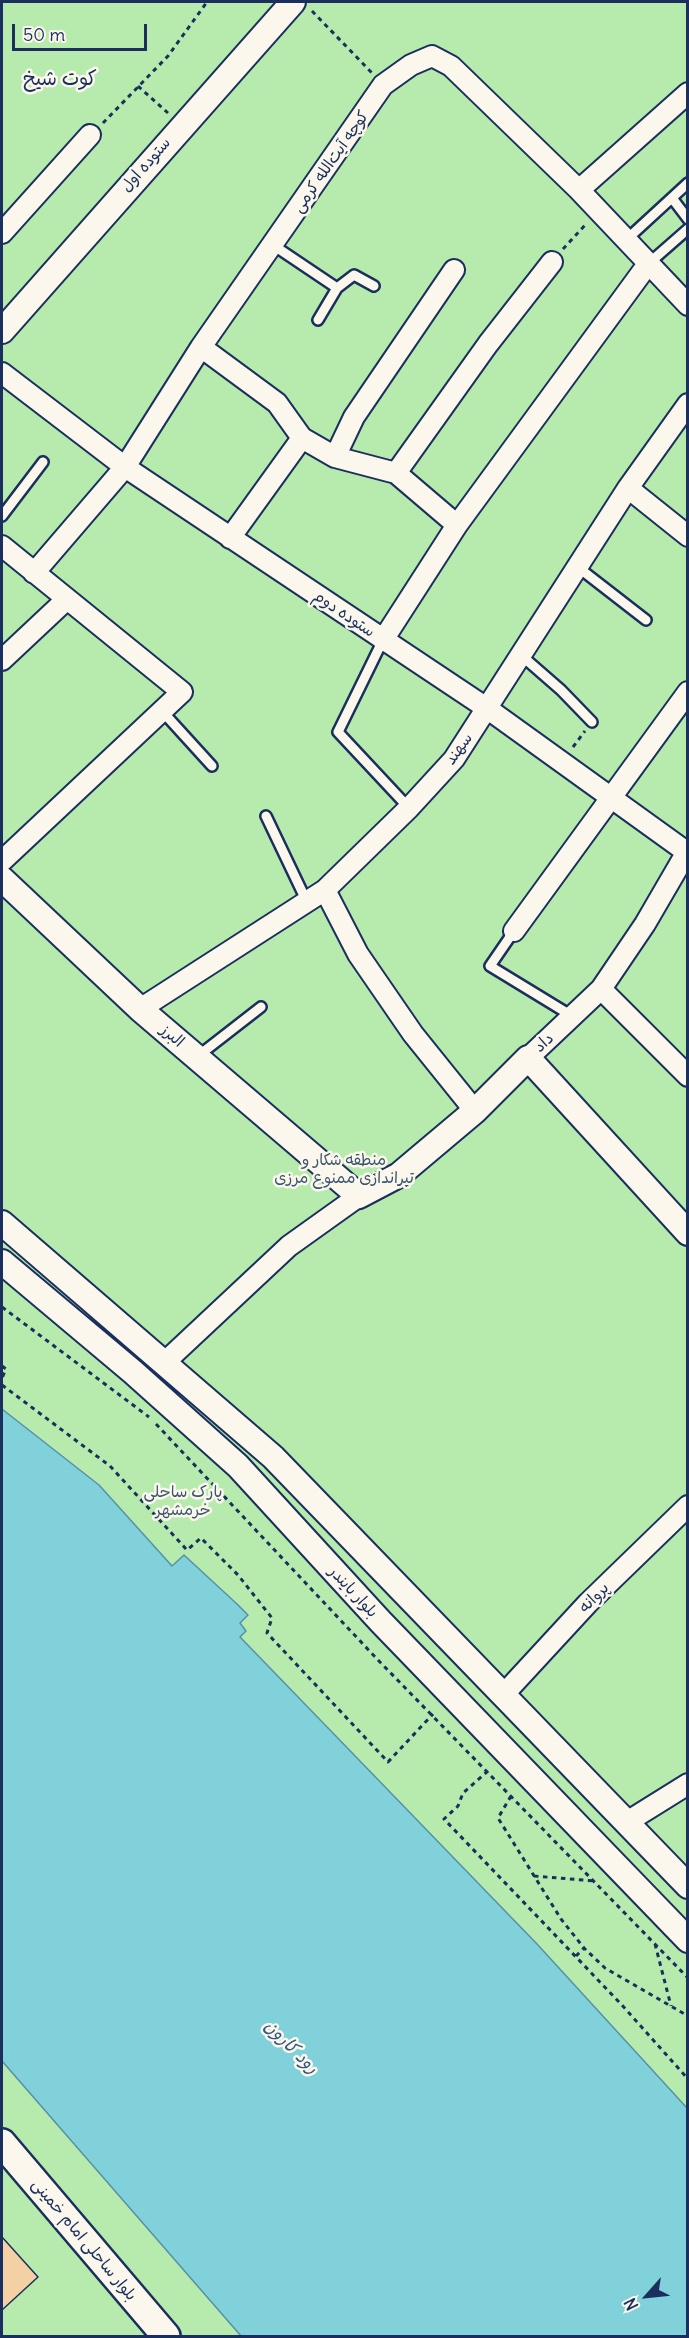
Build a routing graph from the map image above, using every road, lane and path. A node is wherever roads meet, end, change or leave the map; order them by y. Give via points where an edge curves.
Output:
1 (207, 2) edge
2 (302, 6) edge
3 (383, 85) junction
4 (138, 86) junction
5 (687, 93) edge
6 (181, 125) junction
7 (90, 135) joint
8 (687, 183) edge
9 (579, 190) junction
10 (672, 198) junction
11 (598, 211) junction
12 (687, 219) edge
13 (687, 229) edge
14 (2, 233) edge
15 (626, 240) junction
16 (273, 245) junction
17 (552, 262) joint
18 (648, 264) junction
19 (454, 270) dead end
20 (374, 286) dead end
21 (336, 288) junction
22 (687, 305) edge
23 (318, 321) dead end
24 (2, 331) edge
25 (201, 347) junction
26 (2, 374) edge
27 (686, 407) edge
28 (302, 438) junction
29 (335, 458) junction
30 (43, 462) dead end
31 (125, 467) junction
32 (396, 473) junction
33 (628, 488) junction
34 (2, 516) edge
35 (456, 525) junction
36 (687, 536) edge
37 (230, 538) junction
38 (2, 546) edge
39 (579, 568) junction
40 (34, 573) junction
41 (67, 599) junction
42 (646, 620) dead end
43 (383, 640) junction
44 (522, 656) junction
45 (2, 660) edge
46 (687, 692) edge
47 (488, 709) junction
48 (162, 711) junction
49 (592, 722) joint
50 (561, 764) junction
51 (212, 766) dead end
52 (609, 798) junction
53 (409, 808) junction
54 (266, 816) dead end
55 (687, 852) edge
56 (2, 861) edge
57 (2, 879) edge
58 (325, 890) junction
59 (307, 902) junction
60 (514, 931) joint
61 (601, 989) junction
62 (261, 1007) dead end
63 (140, 1009) junction
64 (572, 1017) junction
65 (196, 1057) junction
66 (528, 1058) junction
67 (687, 1076) edge
68 (475, 1111) junction
69 (353, 1191) junction
70 (2, 1223) edge
71 (687, 1233) edge
72 (2, 1262) edge
73 (2, 1307) edge
74 (164, 1363) junction
75 (2, 1366) edge
76 (2, 1378) edge
77 (2, 1386) edge
78 (687, 1506) edge
79 (504, 1694) junction
80 (433, 1714) junction
81 (488, 1771) junction
82 (687, 1784) edge
83 (511, 1795) junction
84 (627, 1822) junction
85 (534, 1876) junction
86 (594, 1881) junction
87 (687, 1886) edge
88 (687, 1940) edge
89 (655, 1943) junction
90 (584, 1948) junction
91 (576, 1956) junction
92 (687, 1978) edge
93 (671, 2006) junction
94 (687, 2016) edge
95 (687, 2079) edge
96 (2, 2143) edge
97 (166, 2337) edge

1 - 4 path via 168,56
2 - 3 path
2 - 6 street, ستوده اول
3 - 9 street, کوچه آیت‌الله کرمی via 432,56 452,66
3 - 16 street, کوچه آیت‌الله کرمی
4 - 6 path
4 - 7 path
5 - 9 street
6 - 24 street, ستوده اول
7 - 14 street
8 - 10 lane
9 - 11 street, کوچه آیت‌الله کرمی
10 - 12 lane
10 - 15 lane
11 - 15 street, کوچه آیت‌الله کرمی
11 - 17 path
13 - 18 lane
15 - 18 street, کوچه آیت‌الله کرمی
16 - 21 lane
16 - 25 street, کوچه آیت‌الله کرمی
17 - 32 street
18 - 22 street, کوچه آیت‌الله کرمی
18 - 35 street
19 - 29 street via 354,417
20 - 21 lane via 354,275
21 - 23 lane
25 - 28 street via 277,403
25 - 31 street, کوچه آیت‌الله کرمی
26 - 31 street, ستوده دوم
27 - 33 street, سهند
28 - 29 street
28 - 37 street
29 - 32 street
30 - 34 lane
31 - 37 street, ستوده دوم
31 - 40 street, کوچه آیت‌الله کرمی
32 - 35 street
33 - 36 street
33 - 39 street, سهند
35 - 43 street
37 - 43 street, ستوده دوم
38 - 40 street
39 - 42 lane
39 - 44 street, سهند
40 - 41 street
41 - 45 street
41 - 48 street via 182,692
43 - 47 street, ستوده دوم
43 - 53 lane via 338,732
44 - 47 street, سهند
44 - 49 lane
46 - 52 street
47 - 50 street, ستوده دوم
47 - 53 street, سهند via 454,759
48 - 51 lane
48 - 56 street
49 - 50 path
50 - 52 street, ستوده دوم
52 - 55 street, ستوده دوم
52 - 60 street
53 - 58 street, سهند
54 - 59 lane
55 - 61 street, داد
57 - 63 street, البرز
58 - 59 street, سهند
58 - 68 street via 364,963 413,1034
59 - 63 street, سهند
60 - 64 lane via 490,966
61 - 64 street, داد
61 - 67 street
62 - 65 lane
63 - 65 street, البرز
64 - 66 street, داد
65 - 69 street, البرز
66 - 68 street, داد
66 - 71 street
68 - 69 street, داد via 399,1176
69 - 74 street, داد
70 - 74 street
72 - 88 street, بلوار بایندر via 134,1372 238,1466 380,1621
73 - 80 path via 152,1419
74 - 79 street via 273,1457
75 - 76 path via 6,1369
77 - 80 path via 110,1466 187,1550 201,1538 238,1575 272,1618 267,1633 388,1762
78 - 79 street, پروانه via 588,1603
79 - 84 street
80 - 81 path
81 - 83 path
81 - 91 path via 444,1819
82 - 84 street
83 - 85 path via 498,1818
83 - 86 path
84 - 87 street
85 - 86 path
85 - 90 path
86 - 89 path
89 - 92 path
89 - 93 path
90 - 91 path
90 - 93 path via 605,1968
91 - 95 path
93 - 94 path
96 - 97 main road, بلوار ساحلی امام خمینی

